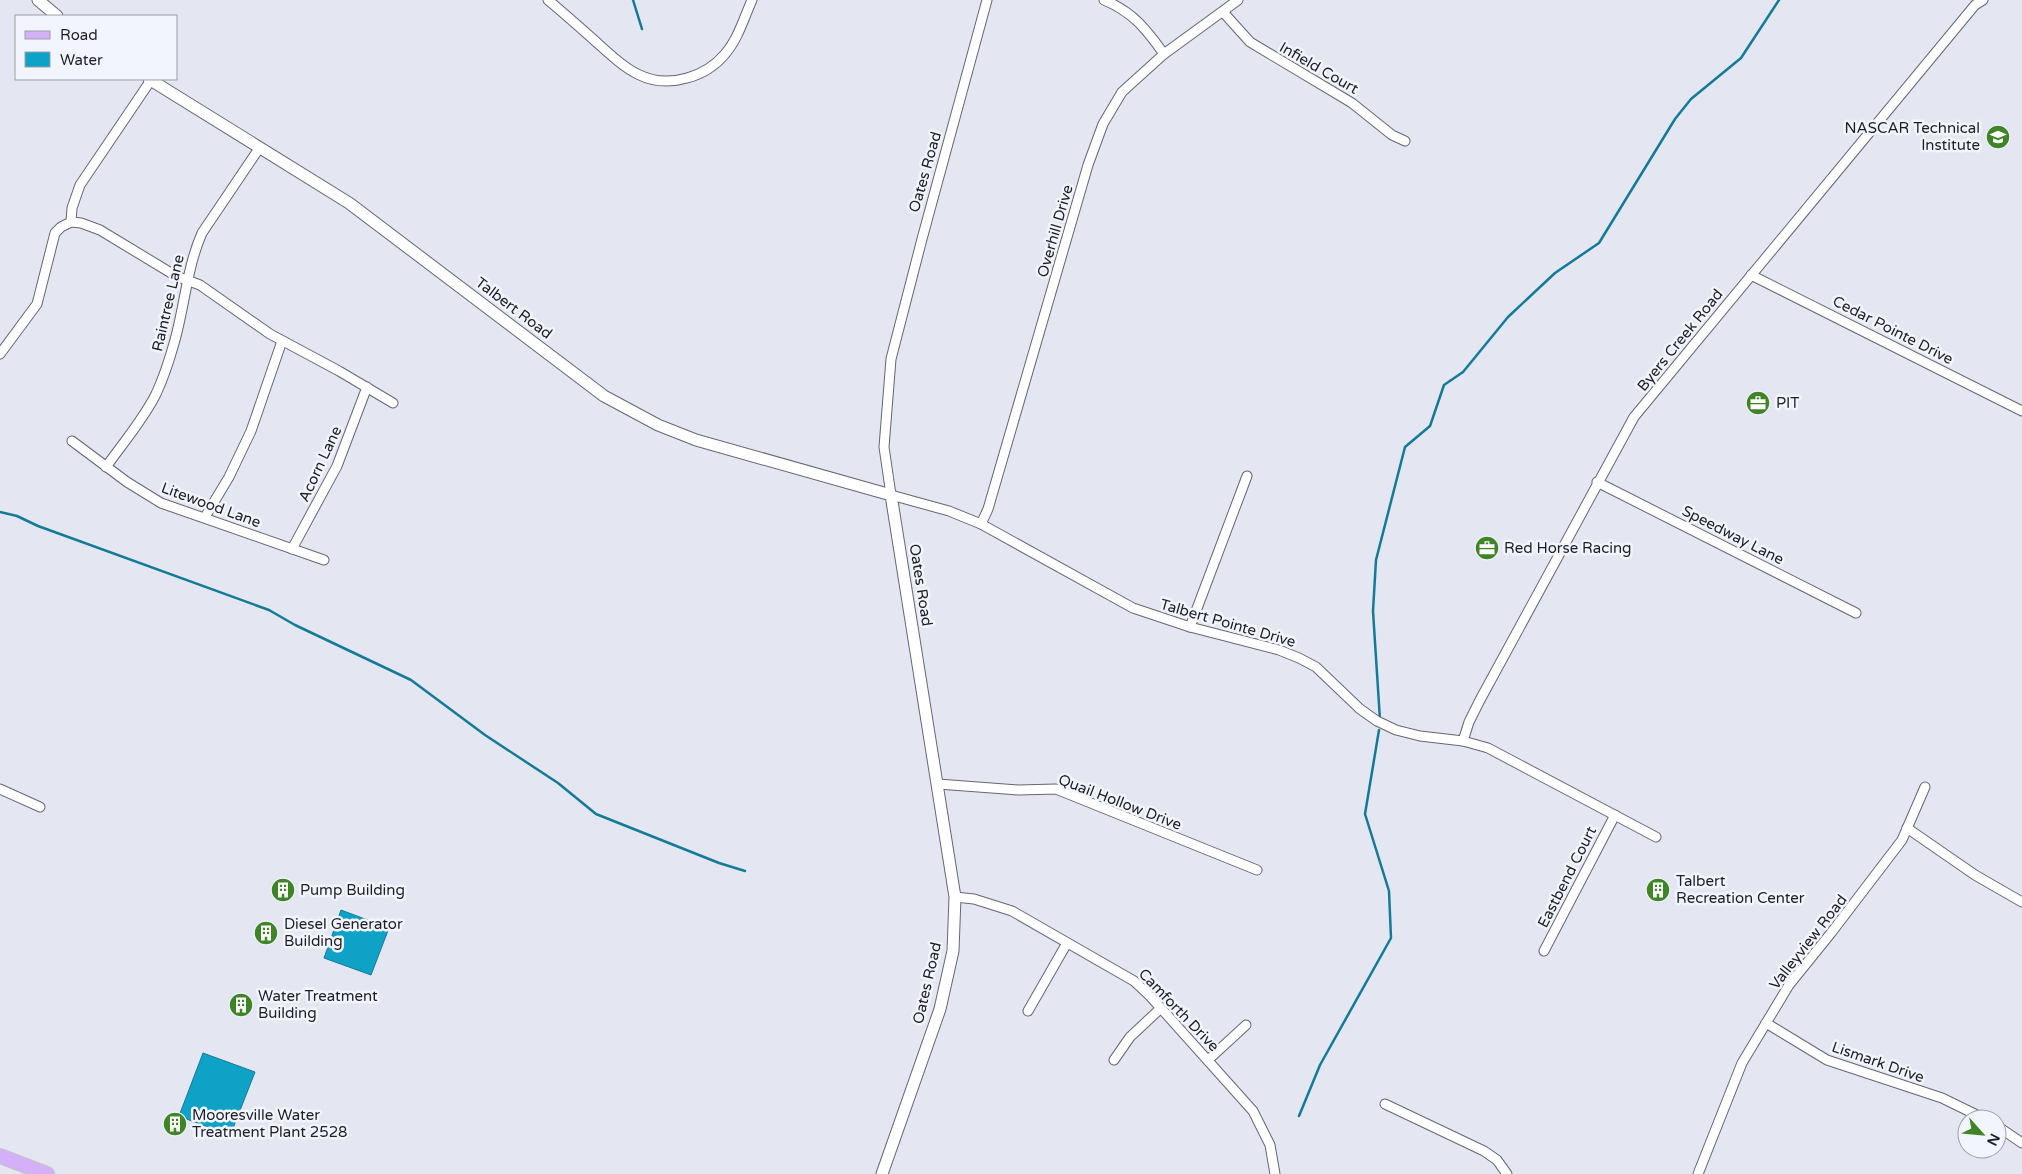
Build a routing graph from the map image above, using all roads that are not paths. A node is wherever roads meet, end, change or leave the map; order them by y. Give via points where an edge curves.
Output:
1 (38, 0) edge
2 (548, 0) edge
3 (752, 0) edge
4 (987, 0) edge
5 (1104, 0) edge
6 (1238, 0) edge
7 (1983, 0) edge
8 (1223, 12) junction
9 (56, 15) edge
10 (1164, 54) junction
11 (149, 80) edge
12 (152, 80) edge
13 (1406, 141) dead end
14 (260, 147) junction
15 (72, 222) junction
16 (1751, 275) junction
17 (188, 280) junction
18 (282, 341) junction
19 (0, 354) edge
20 (367, 387) junction
21 (393, 403) dead end
22 (2022, 410) edge
23 (72, 441) dead end
24 (106, 466) junction
25 (1248, 476) dead end
26 (1597, 482) junction
27 (891, 495) junction
28 (205, 517) junction
29 (981, 524) junction
30 (292, 549) junction
31 (324, 560) dead end
32 (1856, 614) dead end
33 (1190, 627) junction
34 (1463, 741) junction
35 (938, 784) junction
36 (1925, 787) dead end
37 (0, 789) edge
38 (40, 807) dead end
39 (1615, 815) junction
40 (1907, 828) junction
41 (1656, 837) dead end
42 (1256, 870) dead end
43 (956, 897) junction
44 (2022, 902) edge
45 (1067, 943) junction
46 (1544, 951) dead end
47 (1161, 1008) junction
48 (1028, 1011) dead end
49 (1766, 1023) junction
50 (1246, 1025) dead end
51 (1114, 1060) dead end
52 (1208, 1060) junction
53 (1385, 1104) dead end
54 (1964, 1109) edge
55 (2007, 1133) edge
56 (2022, 1143) edge
57 (0, 1156) edge
58 (47, 1174) edge
59 (882, 1174) edge
60 (1275, 1174) edge
61 (1507, 1174) edge
62 (1698, 1174) edge

1 - 9 street
2 - 3 street via 623,66 652,80 666,81 700,75 716,64 732,44
4 - 27 street, Oates Road via 892,359 884,447
5 - 10 street via 1125,10 1144,27
6 - 8 street, Overhill Drive
7 - 16 street, Byers Creek Road via 1970,10
8 - 10 street, Overhill Drive
8 - 13 street, Infield Court via 1250,42 1352,103 1392,135
10 - 29 street, Overhill Drive via 1122,92 1095,144
11 - 15 street via 80,185 72,208
12 - 14 street, Talbert Road
14 - 17 street, Raintree Lane via 202,233
14 - 27 street, Talbert Road via 349,202 604,396 658,425 696,440
15 - 17 street via 100,230
15 - 19 street via 55,233 38,304
16 - 22 street, Cedar Pointe Drive
16 - 26 street, Byers Creek Road via 1634,417
17 - 18 street
17 - 24 street, Raintree Lane via 175,341 156,394
18 - 20 street
18 - 28 street via 251,431
20 - 21 street
20 - 30 street, Acorn Lane via 337,466
23 - 24 street, Litewood Lane
24 - 28 street, Litewood Lane via 161,503
25 - 33 street
26 - 32 street, Speedway Lane
26 - 34 street, Byers Creek Road via 1468,722
27 - 29 street, Talbert Pointe Drive via 949,511
27 - 35 street, Oates Road
28 - 30 street, Litewood Lane
29 - 33 street, Talbert Pointe Drive via 1133,608
30 - 31 street, Litewood Lane
33 - 34 street, Talbert Pointe Drive via 1299,658 1316,667 1360,709 1396,730
34 - 39 street, Talbert Pointe Drive via 1509,758
35 - 42 street, Quail Hollow Drive via 1019,790 1056,789
35 - 43 street, Oates Road
36 - 40 street, Valleyview Road
37 - 38 street
39 - 41 street, Talbert Pointe Drive
39 - 46 street, Eastbend Court
40 - 44 street via 1975,875
40 - 49 street, Valleyview Road via 1883,866 1789,985
43 - 45 street, Camforth Drive via 983,901 1012,911
43 - 59 street, Oates Road via 953,951 940,1010
45 - 47 street, Camforth Drive via 1134,981
45 - 48 street
47 - 51 street via 1130,1038
47 - 52 street, Camforth Drive
49 - 54 street, Lismark Drive via 1827,1060 1942,1098
49 - 62 street, Valleyview Road via 1742,1063
50 - 52 street
52 - 60 street, Camforth Drive via 1262,1126 1270,1145
53 - 61 street via 1484,1151 1497,1160
55 - 56 street
57 - 58 main road

